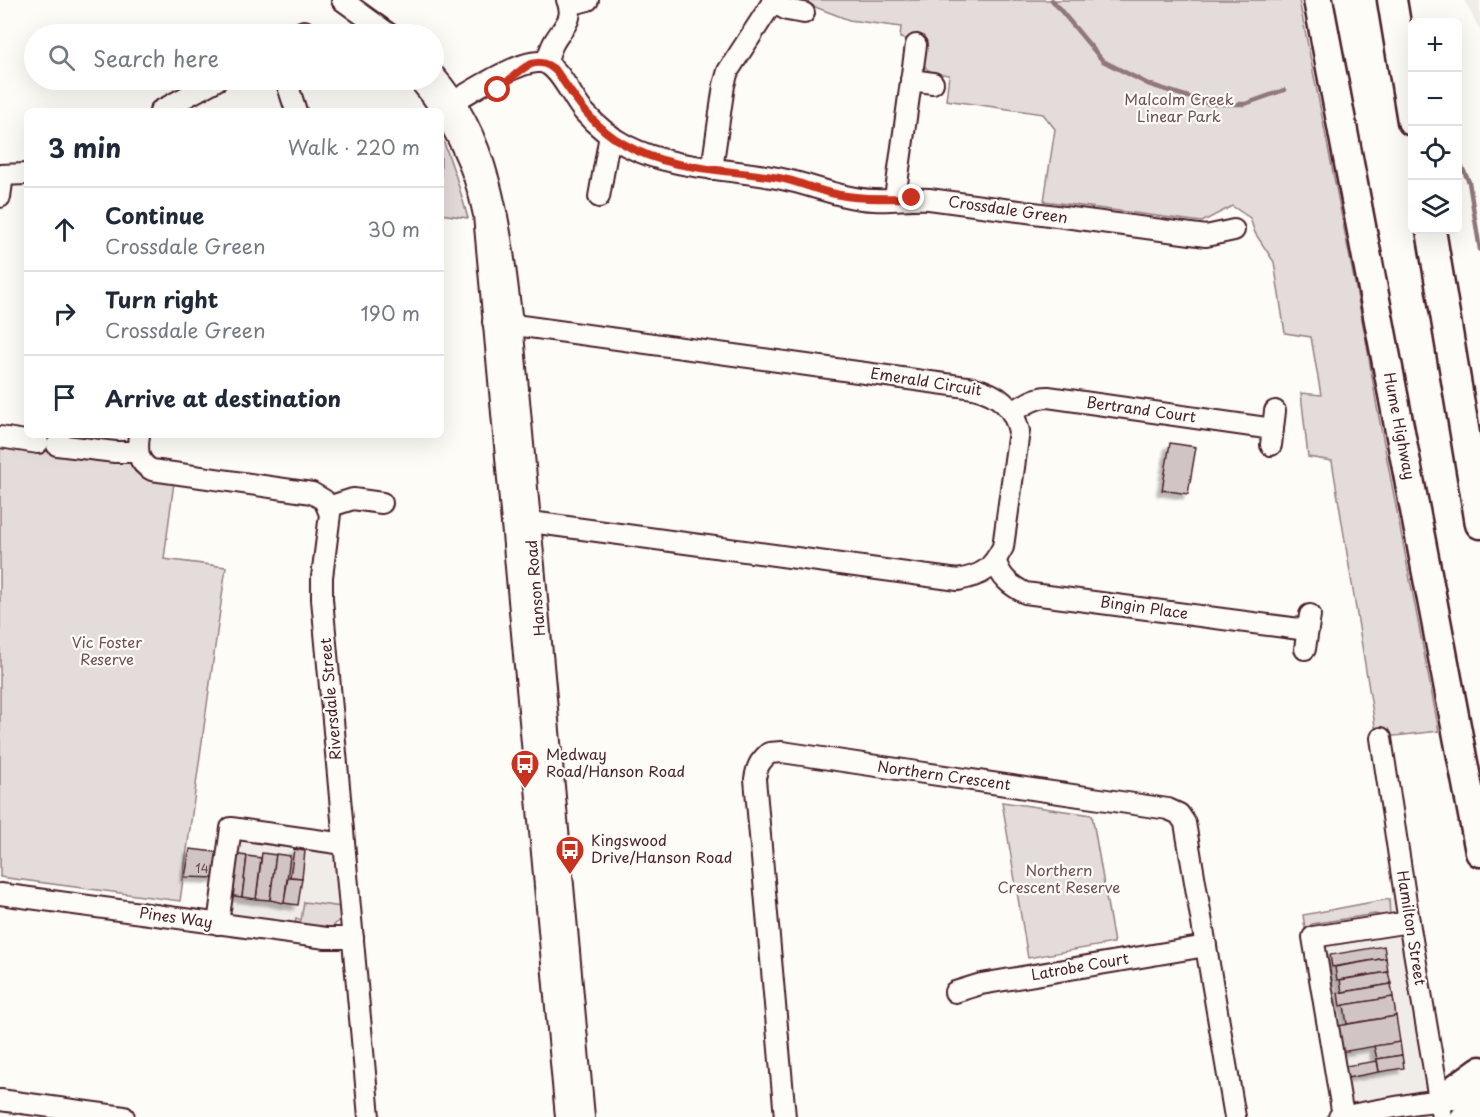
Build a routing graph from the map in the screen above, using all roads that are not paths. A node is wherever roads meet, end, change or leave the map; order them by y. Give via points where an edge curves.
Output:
1 (327, 0) edge
2 (342, 0) edge
3 (1318, 0) edge
4 (1392, 0) edge
5 (773, 1) edge
6 (574, 2) edge
7 (804, 13) dead end
8 (358, 24) edge
9 (375, 24) edge
10 (916, 45) dead end
11 (537, 64) junction
12 (911, 81) junction
13 (933, 83) dead end
14 (198, 90) edge
15 (289, 90) edge
16 (430, 90) edge
17 (442, 90) edge
18 (1408, 92) edge
19 (165, 108) edge
20 (295, 108) edge
21 (452, 111) junction
22 (610, 135) junction
23 (712, 168) junction
24 (24, 174) edge
25 (1, 175) edge
26 (0, 196) edge
27 (599, 197) dead end
28 (895, 198) junction
29 (1234, 230) dead end
30 (1432, 234) edge
31 (503, 323) junction
32 (1013, 412) junction
33 (1273, 428) dead end
34 (0, 437) edge
35 (138, 444) edge
36 (382, 503) dead end
37 (328, 507) junction
38 (521, 523) junction
39 (1480, 524) edge
40 (996, 562) junction
41 (1307, 631) dead end
42 (1382, 738) dead end
43 (344, 844) junction
44 (1480, 852) edge
45 (0, 894) edge
46 (1409, 922) junction
47 (218, 924) junction
48 (353, 938) junction
49 (1206, 946) junction
50 (955, 992) dead end
51 (1480, 1071) edge
52 (1480, 1096) edge
53 (0, 1100) edge
54 (1448, 1111) edge
55 (1480, 1111) edge
56 (1376, 1114) edge
57 (124, 1117) edge
58 (369, 1117) edge
59 (566, 1117) edge
60 (584, 1117) edge
61 (785, 1117) edge
62 (1235, 1117) edge
63 (1341, 1117) edge

1 - 8 street
2 - 9 street
3 - 44 highway, Hume Highway
4 - 18 highway
5 - 7 street via 786,10
5 - 23 street via 728,71
6 - 11 street via 569,22
10 - 12 street
11 - 21 street via 498,90
11 - 22 street, Crossdale Green via 557,72 583,111
12 - 13 street
12 - 28 street
14 - 19 street
15 - 20 street
16 - 21 street, Hanson Road
17 - 21 street, Hanson Road
21 - 31 street, Hanson Road via 477,142 492,191 504,254
22 - 23 street, Crossdale Green via 639,152
22 - 27 street
23 - 28 street, Crossdale Green via 796,182 845,196
24 - 25 street
25 - 26 street
28 - 29 street, Crossdale Green via 929,199 1197,235
30 - 39 highway
31 - 32 street, Emerald Circuit via 974,387 997,395
31 - 38 street, Hanson Road
32 - 33 street, Bertrand Court via 1033,400 1048,397
32 - 40 street via 1019,438 1004,547
34 - 35 street via 115,452
35 - 37 street via 146,467 160,473 312,493
36 - 37 street via 353,499
37 - 43 street, Riversdale Street via 322,599
38 - 40 street via 958,580 978,576
38 - 59 street, Hanson Road
38 - 60 street, Hanson Road
40 - 41 street, Bingin Place via 999,574 1025,593
42 - 46 street, Hamilton Street
43 - 47 street via 231,828
43 - 48 street, Riversdale Street
45 - 47 street, Pines Way
46 - 54 street, Hamilton Street
46 - 63 street via 1312,937
47 - 48 street, Pines Way
48 - 58 street, Riversdale Street
49 - 50 street, Latrobe Court via 981,984
49 - 61 street, Northern Crescent via 1185,823 1179,814 1168,809 769,753 758,764 755,779
49 - 62 street, Northern Crescent
51 - 54 highway
52 - 54 street
53 - 57 street
54 - 55 street
54 - 56 street
56 - 63 street

